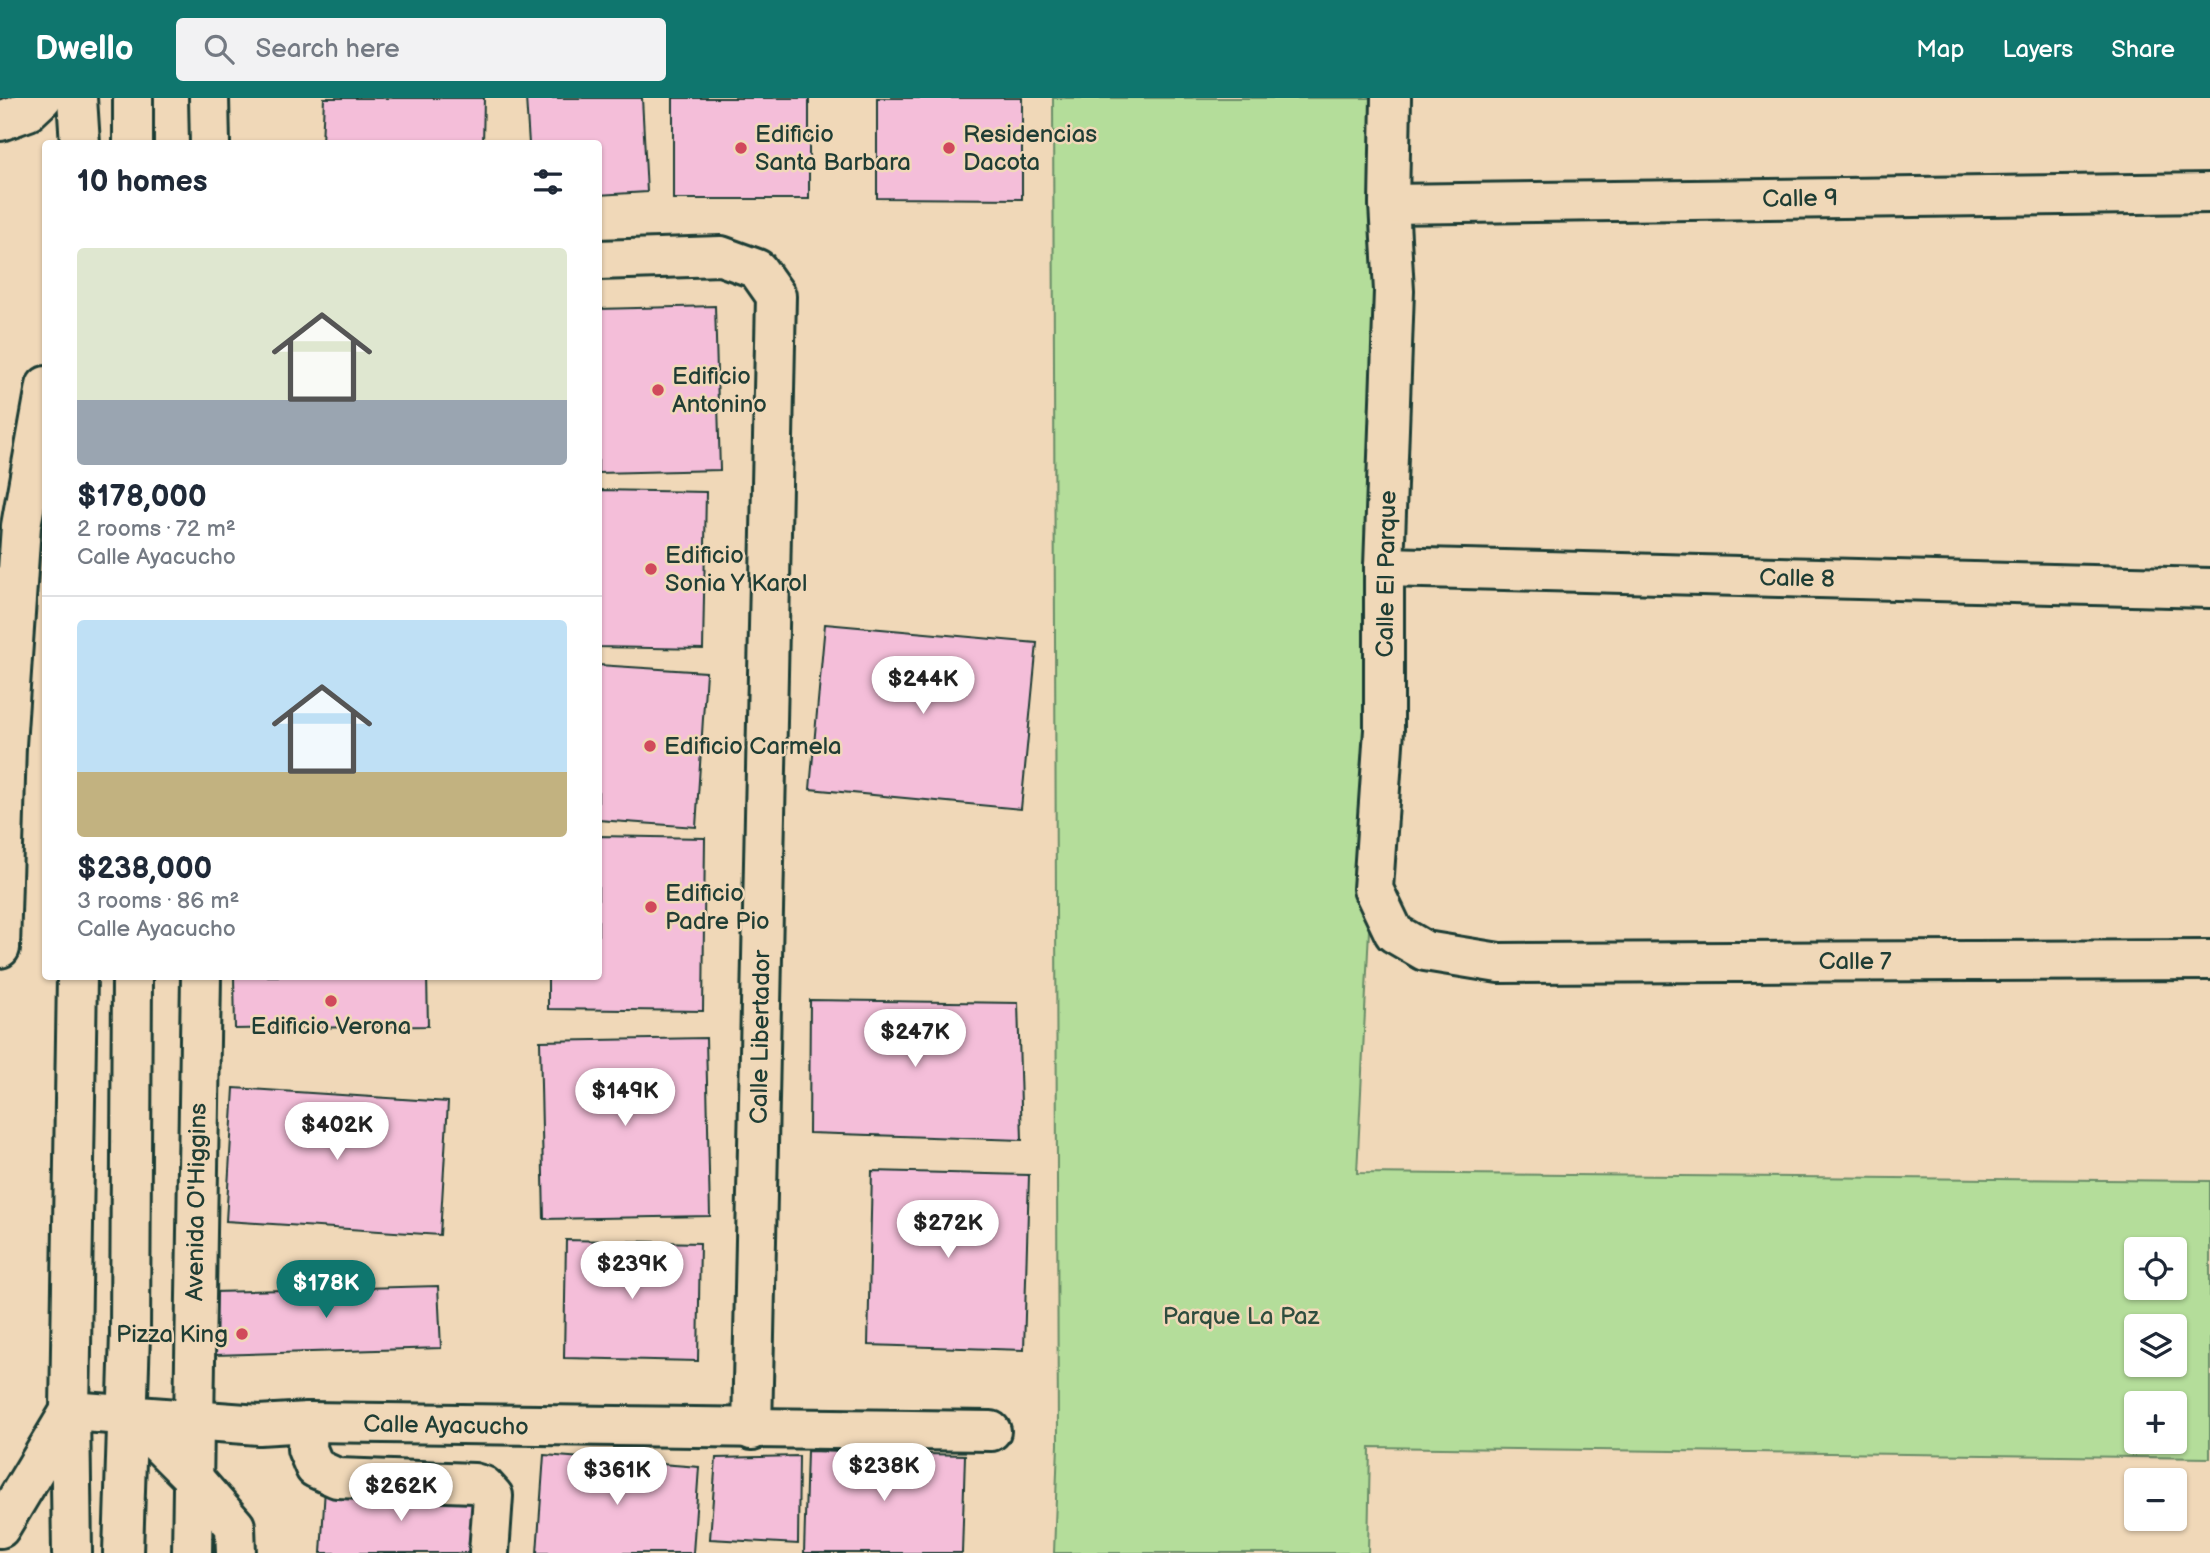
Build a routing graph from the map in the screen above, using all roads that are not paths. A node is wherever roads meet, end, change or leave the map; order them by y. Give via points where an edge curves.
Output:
1 (42, 98) edge
2 (77, 98) edge
3 (133, 98) edge
4 (209, 98) edge
5 (1391, 98) edge
6 (0, 121) edge
7 (80, 140) edge
8 (133, 140) edge
9 (211, 140) edge
10 (2210, 193) edge
11 (1389, 204) junction
12 (602, 261) edge
13 (42, 408) edge
14 (1384, 567) junction
15 (2210, 588) edge
16 (3, 729) edge
17 (0, 948) edge
18 (2210, 960) edge
19 (1499, 963) joint
20 (77, 980) edge
21 (132, 980) edge
22 (201, 980) edge
23 (70, 1411) junction
24 (128, 1413) junction
25 (195, 1420) junction
26 (308, 1422) junction
27 (752, 1430) junction
28 (991, 1431) dead end
29 (193, 1478) junction
30 (0, 1528) edge
31 (72, 1553) edge
32 (123, 1553) edge
33 (192, 1553) edge
34 (236, 1553) edge
35 (489, 1553) edge

1 - 6 main road via 28,111
2 - 7 main road
3 - 8 main road
4 - 9 main road
5 - 11 main road, Calle El Parque
10 - 11 main road, Calle 9
11 - 14 main road, Calle El Parque via 1394,291
12 - 27 main road, Calle Libertador via 721,256 757,269 776,296
13 - 16 main road via 21,526
14 - 15 main road, Calle 8
14 - 19 main road, Calle El Parque via 1384,730 1373,889 1394,933 1424,951
16 - 17 main road
18 - 19 main road, Calle 7
20 - 23 main road
21 - 24 main road
22 - 25 main road, Avenida O'Higgins
23 - 24 main road, Calle Ayacucho
23 - 30 main road
23 - 31 main road
24 - 25 main road, Calle Ayacucho
24 - 29 main road
24 - 32 main road
25 - 26 main road, Calle Ayacucho via 259,1425
25 - 29 main road, Avenida O'Higgins
26 - 27 main road, Calle Ayacucho
26 - 35 main road via 307,1449 315,1468 337,1478 484,1486 493,1496
27 - 28 main road, Calle Ayacucho
29 - 33 main road, Avenida O'Higgins
29 - 34 main road via 235,1526

